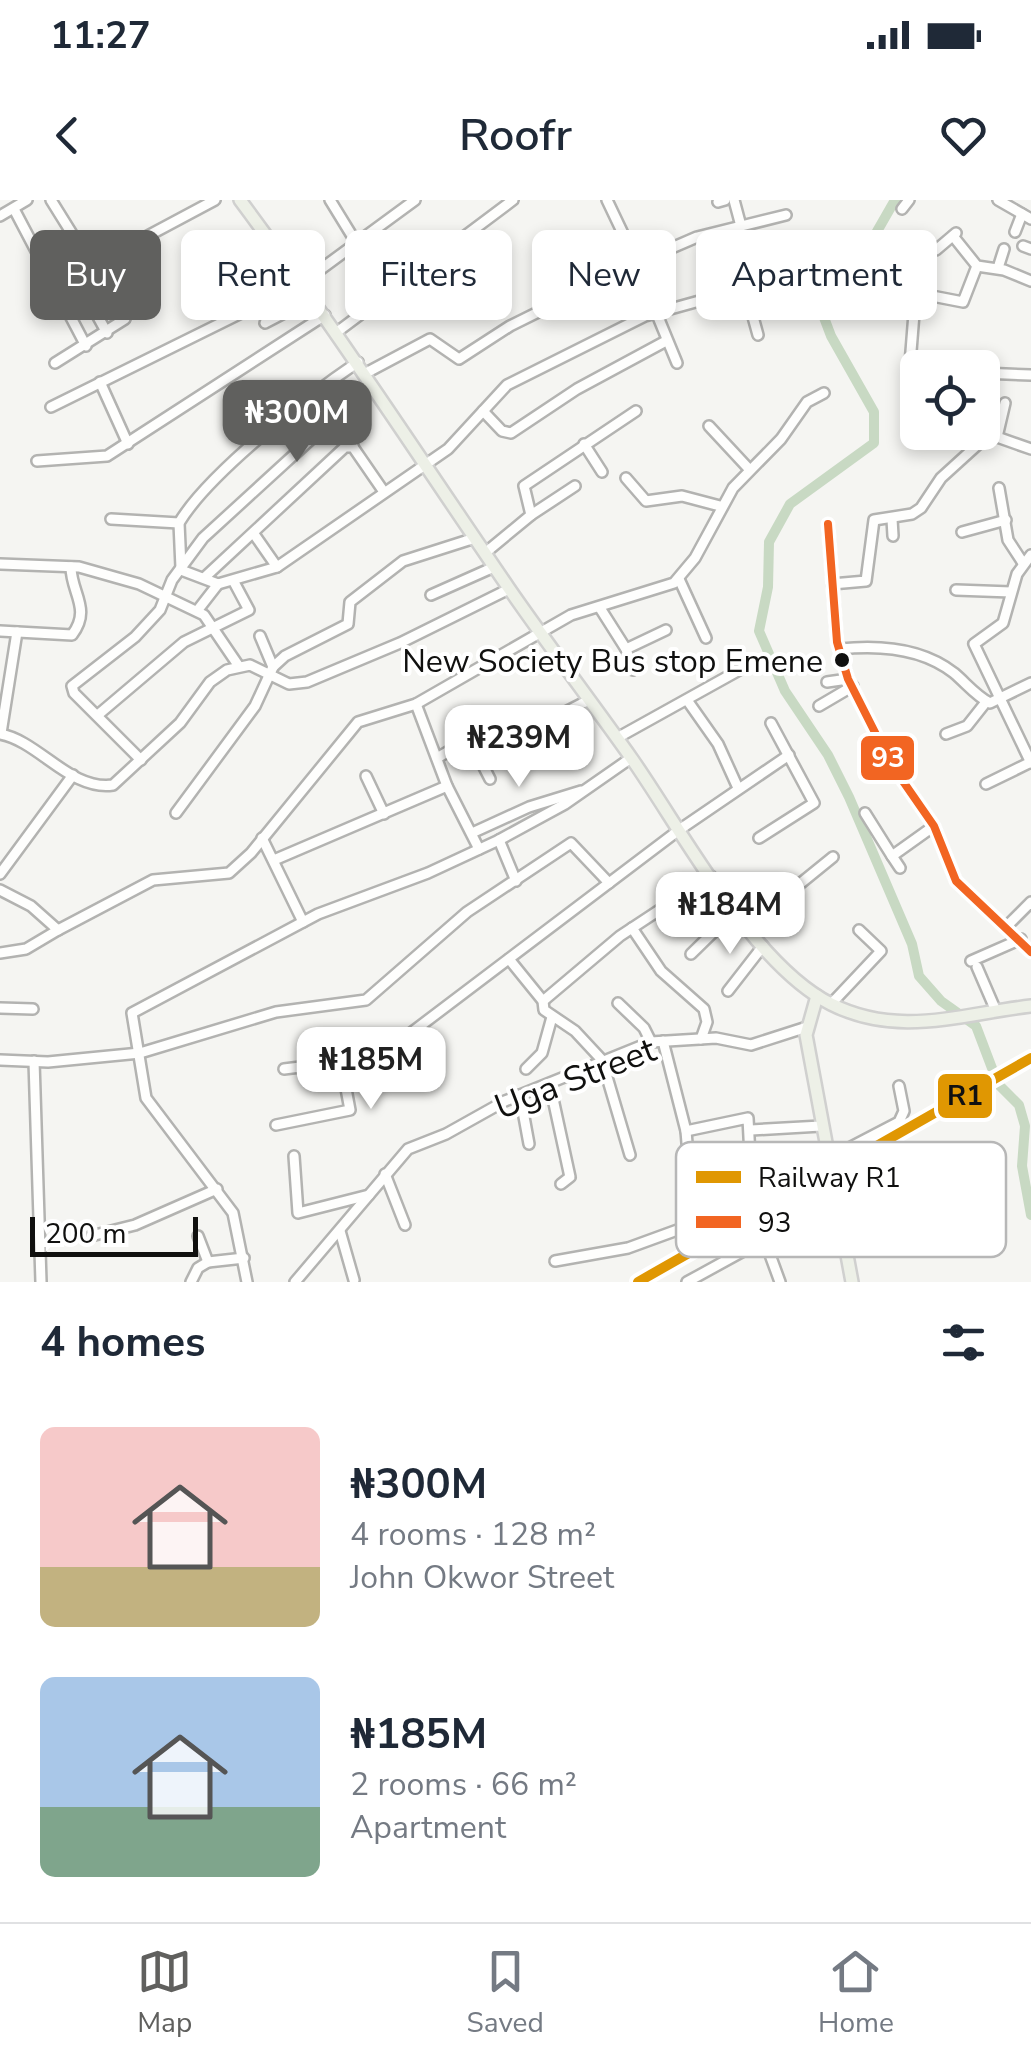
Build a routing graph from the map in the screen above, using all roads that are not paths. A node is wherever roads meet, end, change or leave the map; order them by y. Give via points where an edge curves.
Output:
1 (27, 200) edge
2 (52, 200) edge
3 (215, 200) edge
4 (240, 200) edge
5 (330, 200) edge
6 (415, 200) edge
7 (513, 200) edge
8 (607, 200) edge
9 (734, 200) edge
10 (998, 200) edge
11 (14, 209) junction
12 (0, 216) edge
13 (786, 216) dead end
14 (1027, 217) edge
15 (741, 226) junction
16 (72, 230) edge
17 (263, 230) edge
18 (348, 230) edge
19 (375, 230) edge
20 (622, 230) edge
21 (161, 231) edge
22 (1015, 232) dead end
23 (30, 238) edge
24 (676, 246) edge
25 (1004, 248) dead end
26 (937, 249) edge
27 (977, 266) junction
28 (998, 268) junction
29 (1031, 281) edge
30 (325, 315) edge
31 (532, 315) edge
32 (73, 320) edge
33 (99, 320) edge
34 (124, 320) edge
35 (225, 320) edge
36 (271, 320) edge
37 (317, 320) edge
38 (639, 320) edge
39 (659, 320) edge
40 (754, 320) edge
41 (265, 323) dead end
42 (337, 332) junction
43 (107, 334) junction
44 (758, 335) dead end
45 (666, 341) junction
46 (86, 346) junction
47 (914, 350) edge
48 (676, 362) dead end
49 (55, 363) dead end
50 (362, 368) junction
51 (1000, 374) edge
52 (1031, 375) edge
53 (100, 382) junction
54 (317, 390) junction
55 (824, 393) dead end
56 (1005, 404) dead end
57 (51, 407) dead end
58 (483, 411) junction
59 (636, 411) dead end
60 (332, 420) junction
61 (1000, 425) edge
62 (709, 426) dead end
63 (1000, 438) edge
64 (128, 444) junction
65 (584, 444) junction
66 (353, 446) junction
67 (1031, 449) edge
68 (972, 450) edge
69 (38, 462) dead end
70 (425, 465) junction
71 (749, 469) junction
72 (602, 472) dead end
73 (626, 478) dead end
74 (575, 486) dead end
75 (999, 488) dead end
76 (384, 492) junction
77 (720, 506) junction
78 (530, 515) junction
79 (892, 519) junction
80 (111, 520) dead end
81 (1006, 520) junction
82 (179, 523) junction
83 (828, 524) dead end
84 (962, 532) dead end
85 (254, 534) junction
86 (893, 536) dead end
87 (475, 538) junction
88 (485, 553) junction
89 (1027, 559) edge
90 (0, 564) edge
91 (71, 566) junction
92 (277, 567) junction
93 (494, 567) junction
94 (181, 570) junction
95 (204, 578) junction
96 (678, 579) junction
97 (234, 582) junction
98 (218, 584) junction
99 (832, 584) junction
100 (509, 589) junction
101 (956, 590) dead end
102 (1012, 592) junction
103 (431, 595) dead end
104 (168, 598) junction
105 (600, 608) junction
106 (198, 611) junction
107 (213, 624) junction
108 (666, 630) dead end
109 (0, 631) edge
110 (17, 632) junction
111 (540, 632) junction
112 (260, 636) dead end
113 (706, 638) dead end
114 (626, 649) junction
115 (840, 649) junction
116 (238, 665) junction
117 (743, 668) dead end
118 (632, 670) dead end
119 (272, 671) junction
120 (827, 682) dead end
121 (850, 682) junction
122 (1031, 683) edge
123 (589, 700) junction
124 (687, 700) junction
125 (1000, 701) junction
126 (986, 702) junction
127 (416, 704) junction
128 (820, 706) dead end
129 (99, 714) junction
130 (771, 723) dead end
131 (0, 734) edge
132 (946, 734) dead end
133 (616, 738) junction
134 (470, 740) junction
135 (789, 754) junction
136 (437, 758) junction
137 (631, 758) junction
138 (141, 760) junction
139 (1030, 763) edge
140 (73, 775) junction
141 (366, 776) dead end
142 (490, 779) dead end
143 (986, 784) dead end
144 (447, 786) junction
145 (738, 788) junction
146 (581, 790) junction
147 (865, 813) dead end
148 (176, 814) dead end
149 (384, 814) junction
150 (934, 826) junction
151 (679, 830) junction
152 (472, 832) junction
153 (262, 838) junction
154 (759, 838) dead end
155 (498, 840) junction
156 (479, 849) junction
157 (892, 856) junction
158 (833, 857) dead end
159 (274, 860) junction
160 (900, 868) dead end
161 (0, 874) edge
162 (711, 876) junction
163 (516, 881) junction
164 (956, 881) junction
165 (943, 882) dead end
166 (609, 884) junction
167 (0, 890) edge
168 (1031, 902) edge
169 (736, 910) junction
170 (304, 922) junction
171 (1008, 925) junction
172 (748, 926) junction
173 (632, 928) junction
174 (58, 930) junction
175 (859, 930) dead end
176 (1021, 939) junction
177 (763, 946) junction
178 (1031, 952) edge
179 (0, 953) edge
180 (690, 954) dead end
181 (509, 959) junction
182 (976, 967) junction
183 (968, 981) dead end
184 (728, 991) dead end
185 (817, 996) junction
186 (542, 1001) junction
187 (618, 1003) dead end
188 (831, 1004) junction
189 (1031, 1006) edge
190 (0, 1008) edge
191 (33, 1009) dead end
192 (992, 1011) junction
193 (552, 1016) junction
194 (807, 1027) junction
195 (700, 1039) junction
196 (662, 1040) junction
197 (651, 1042) junction
198 (140, 1052) junction
199 (0, 1060) edge
200 (602, 1060) junction
201 (34, 1061) junction
202 (341, 1062) junction
203 (284, 1069) dead end
204 (526, 1069) dead end
205 (550, 1084) junction
206 (900, 1086) dead end
207 (520, 1096) junction
208 (276, 1125) dead end
209 (821, 1126) junction
210 (750, 1130) junction
211 (686, 1131) junction
212 (687, 1142) edge
213 (750, 1142) edge
214 (824, 1142) edge
215 (861, 1142) edge
216 (529, 1144) dead end
217 (630, 1155) dead end
218 (294, 1156) dead end
219 (385, 1174) junction
220 (560, 1184) dead end
221 (217, 1189) junction
222 (369, 1195) junction
223 (406, 1225) dead end
224 (340, 1231) junction
225 (676, 1231) edge
226 (91, 1236) dead end
227 (198, 1236) dead end
228 (734, 1257) edge
229 (770, 1257) edge
230 (848, 1257) edge
231 (244, 1258) junction
232 (555, 1260) dead end
233 (208, 1262) junction
234 (354, 1280) edge
235 (41, 1282) edge
236 (191, 1282) edge
237 (247, 1282) edge
238 (294, 1282) edge
239 (687, 1282) edge
240 (780, 1282) edge
241 (852, 1282) edge

1 - 11 street
2 - 16 street
3 - 21 street
4 - 17 main road
5 - 18 street
6 - 19 street
7 - 42 street
8 - 20 street
9 - 15 street
10 - 14 street
11 - 12 street
11 - 23 street
13 - 15 street
14 - 22 street
15 - 24 street
25 - 28 street
26 - 27 street via 954,235
27 - 28 street
27 - 47 street via 964,302 916,298
28 - 29 street
30 - 42 main road
31 - 50 street via 459,359 430,338
32 - 46 street
33 - 43 street
34 - 43 street
35 - 53 street
36 - 41 street
37 - 64 street
38 - 58 street via 506,384
39 - 45 street
40 - 44 street
42 - 50 main road
43 - 46 street
45 - 48 street
45 - 58 street via 512,433
46 - 49 street
50 - 54 street
50 - 70 main road
51 - 52 street
53 - 57 street
53 - 64 street
54 - 60 street
54 - 82 street
55 - 71 street via 801,408 782,439
56 - 61 street
58 - 70 street
59 - 65 street
60 - 66 street
60 - 94 street via 214,526
62 - 71 street
63 - 67 street
64 - 69 street via 97,460
65 - 72 street
65 - 78 street via 524,486
66 - 76 street
66 - 85 street via 338,452
68 - 79 street via 921,508
70 - 76 street
70 - 87 main road
71 - 77 street
73 - 77 street via 646,501 682,496
74 - 78 street
75 - 81 street
76 - 92 street
77 - 96 street
78 - 88 street
79 - 86 street
79 - 99 street via 874,520 866,580
80 - 82 street
81 - 84 street
81 - 89 street via 1008,540
82 - 94 street
83 - 99 street
85 - 92 street
85 - 95 street
87 - 88 main road
87 - 119 street via 393,567 350,602 348,624 285,656
88 - 93 main road
89 - 102 street
90 - 91 street
91 - 104 street
91 - 110 street via 82,602 80,625 72,634
92 - 97 street
93 - 100 main road
93 - 103 street
94 - 95 street
94 - 104 street
95 - 98 street
96 - 105 street
96 - 113 street
97 - 98 street
97 - 107 street via 249,610
98 - 106 street
99 - 115 street
100 - 111 main road
100 - 119 street via 308,682 288,684
101 - 102 street
102 - 125 street via 1003,623 974,642
104 - 106 street
104 - 129 street via 136,636 72,686
105 - 111 street
105 - 114 street
106 - 107 street
107 - 116 street
107 - 129 street
108 - 114 street
109 - 110 street
110 - 131 street
111 - 123 main road
111 - 127 street
112 - 119 street
114 - 118 street
115 - 121 street
115 - 126 street via 880,646 940,664
116 - 119 street
116 - 138 street via 210,682
117 - 124 street
119 - 148 street via 255,706
120 - 121 street
121 - 128 street
121 - 150 street via 891,764
122 - 125 street
123 - 133 main road
123 - 134 street via 540,725 514,713
124 - 133 street
124 - 145 street
125 - 126 street
125 - 139 street
126 - 132 street via 968,726
127 - 136 street
127 - 153 street via 351,728
129 - 138 street
130 - 135 street
131 - 140 street
133 - 137 main road
134 - 136 street
134 - 142 street
135 - 145 street
135 - 154 street via 814,803
136 - 144 street
137 - 146 street
137 - 151 main road
138 - 140 street via 113,785
139 - 143 street
140 - 161 street
141 - 149 street
144 - 149 street
144 - 152 street
145 - 151 street
146 - 152 street
146 - 155 street
147 - 157 street
149 - 159 street
150 - 157 street
150 - 164 street
151 - 162 main road
151 - 166 street
152 - 156 street
153 - 159 street
153 - 174 street via 229,872 153,880
155 - 156 street
155 - 163 street
156 - 170 street
157 - 160 street
158 - 172 street
159 - 170 street
162 - 169 main road
162 - 173 street
163 - 166 street via 571,843
163 - 198 street via 468,912 366,1000 276,1012
164 - 165 street
164 - 171 street
166 - 181 street
167 - 174 street
168 - 171 street
169 - 172 main road
169 - 180 street
170 - 198 street via 132,1013
171 - 176 street
172 - 177 main road
173 - 186 street
173 - 195 street via 661,971 704,1009
174 - 179 street via 26,950
175 - 188 street via 881,950
176 - 178 street
176 - 182 street
177 - 184 street
177 - 185 main road
181 - 186 street
181 - 202 street via 382,1053
182 - 183 street
182 - 192 street
185 - 188 main road
185 - 194 main road
186 - 193 street
187 - 197 street
188 - 192 main road via 880,1022 922,1024
189 - 192 main road
190 - 191 street
193 - 200 street
193 - 204 street via 542,1054
194 - 195 street, Uga Street via 751,1044
194 - 209 main road
195 - 196 street, Uga Street
196 - 197 street, Uga Street
196 - 211 street
197 - 200 street, Uga Street
198 - 201 street
198 - 221 street via 152,1111
199 - 201 street
200 - 205 street, Uga Street
200 - 217 street
201 - 235 street
202 - 203 street
202 - 208 street via 350,1110
205 - 207 street, Uga Street
205 - 220 street via 570,1177
206 - 215 street via 899,1122
207 - 216 street
207 - 219 street, Uga Street via 408,1149
209 - 210 street
209 - 214 main road
210 - 211 street via 745,1116
210 - 213 street
211 - 212 street
218 - 222 street via 298,1213
219 - 222 street, Uga Street
219 - 223 street
221 - 226 street via 135,1225
221 - 231 street via 233,1213
222 - 224 street, Uga Street
224 - 234 street
224 - 238 street, Uga Street
225 - 232 street via 637,1246
227 - 233 street
228 - 239 street
229 - 240 street
230 - 241 main road
231 - 233 street
231 - 237 street
233 - 236 street

